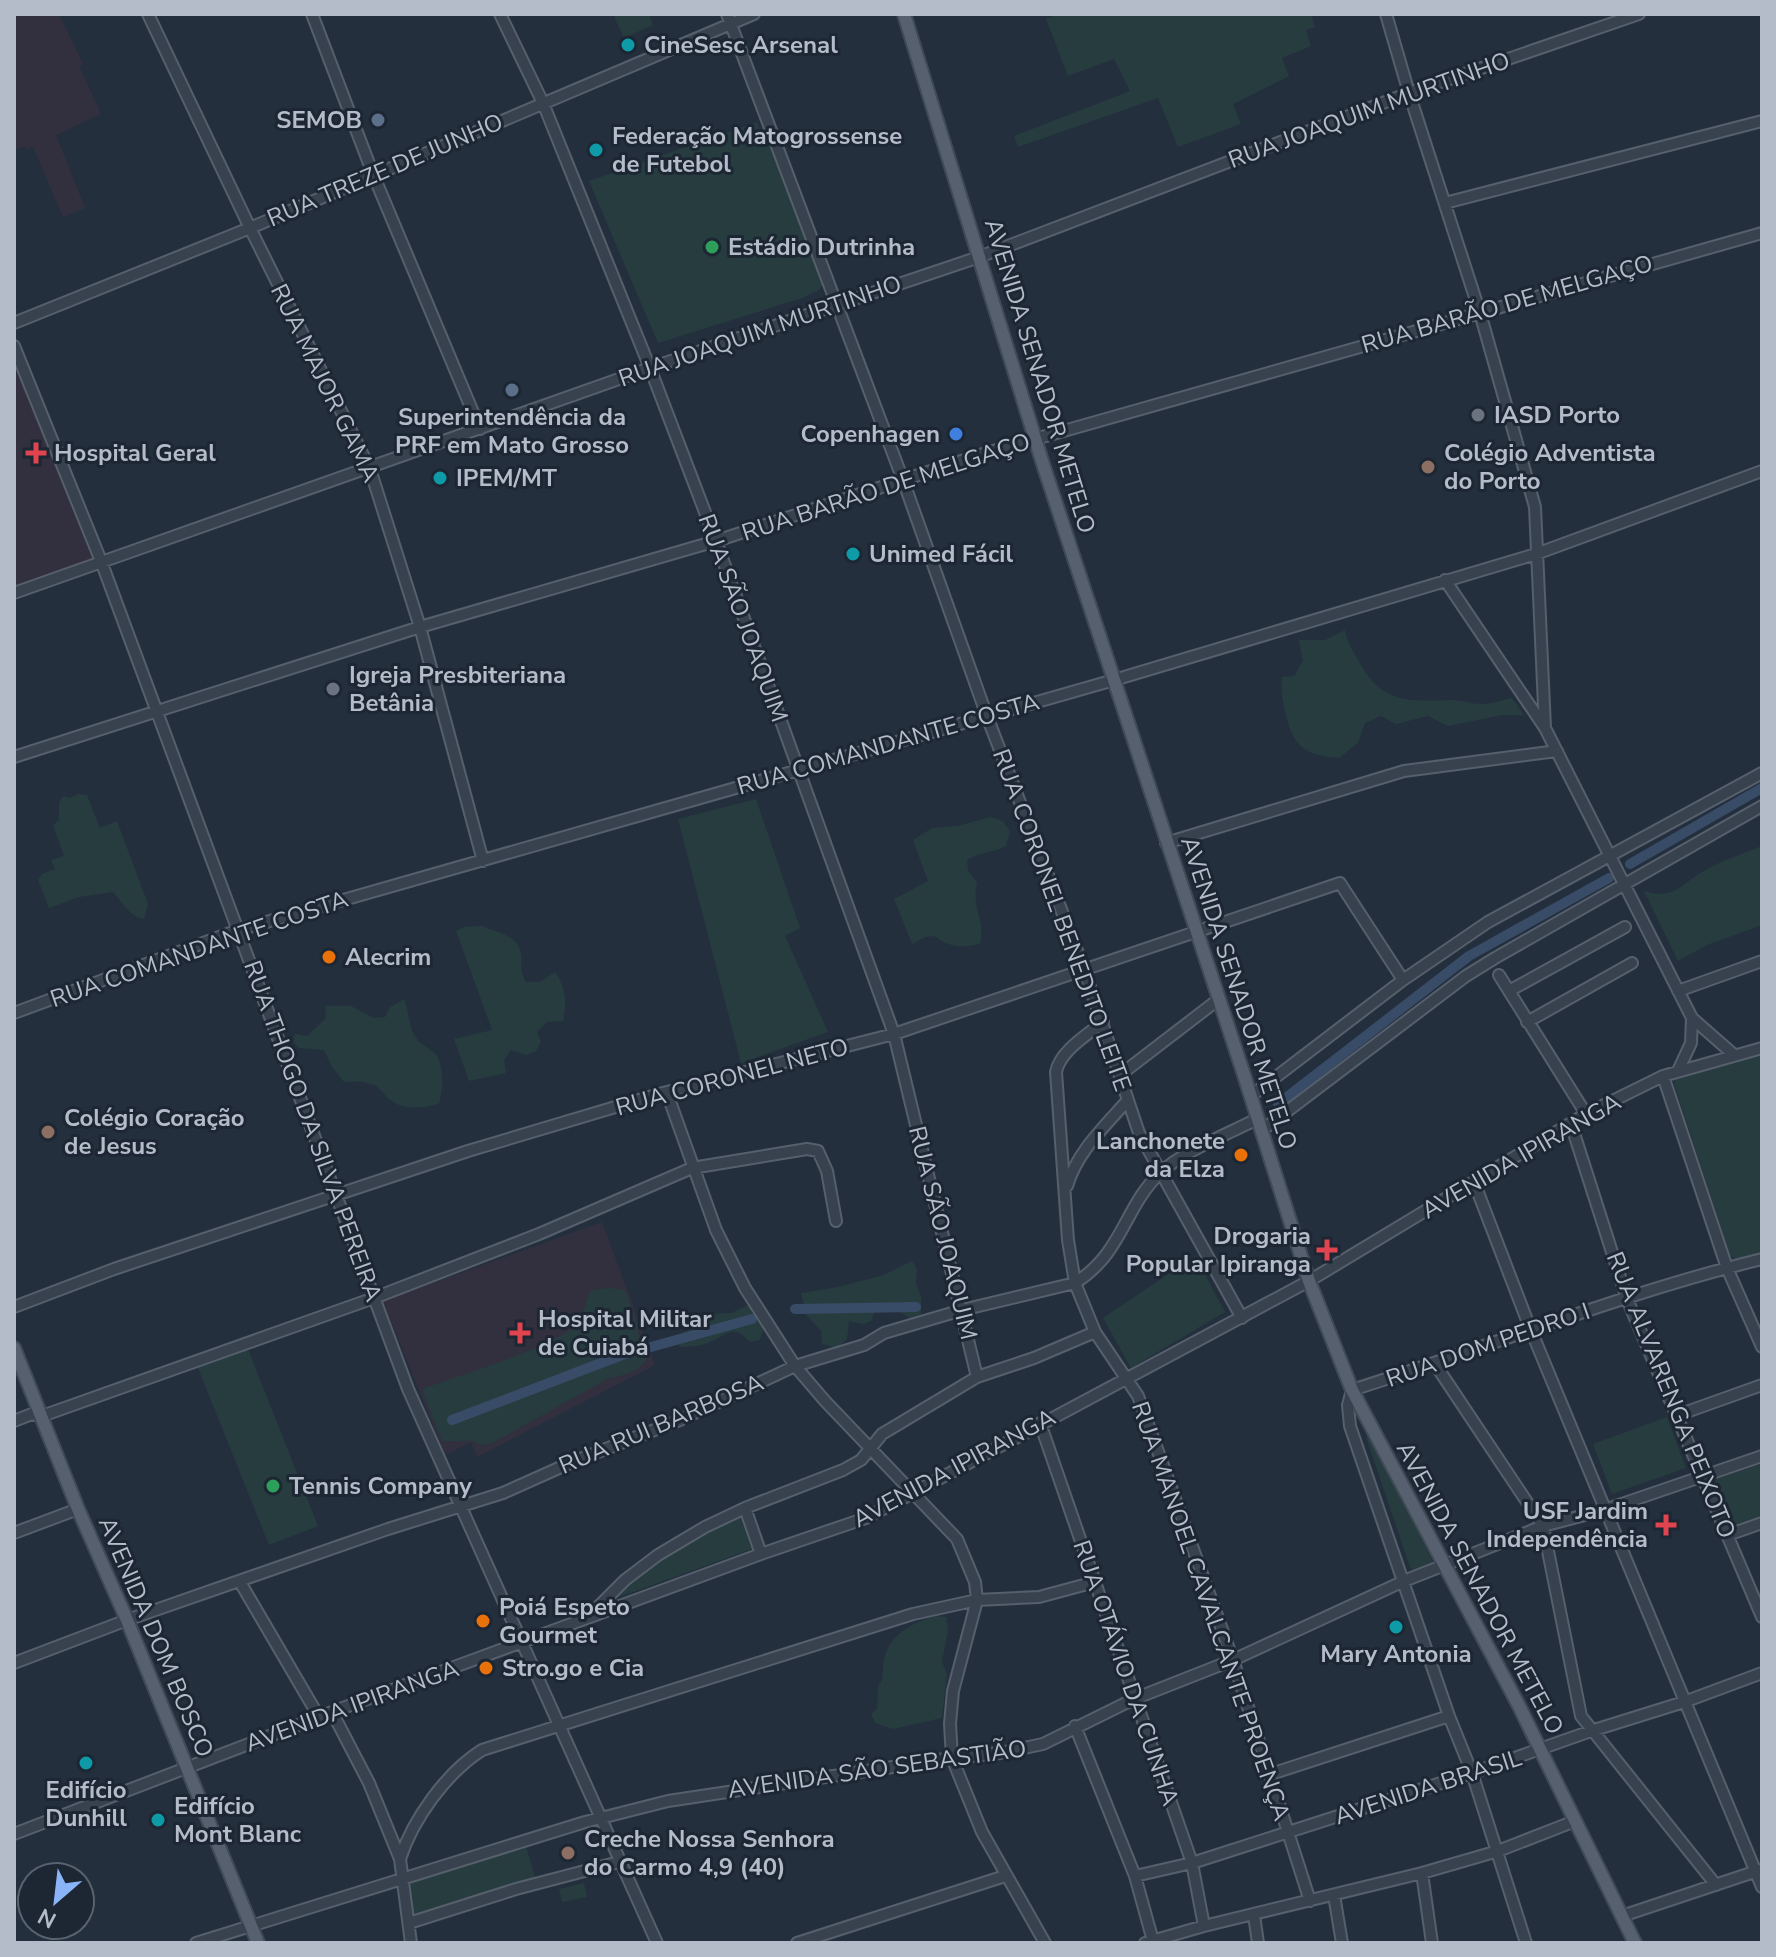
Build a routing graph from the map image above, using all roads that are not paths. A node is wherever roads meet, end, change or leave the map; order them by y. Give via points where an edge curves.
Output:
1 (148, 14) edge
2 (312, 14) edge
3 (500, 14) edge
4 (754, 14) edge
5 (904, 14) edge
6 (1386, 14) edge
7 (1639, 14) edge
8 (728, 19) edge
9 (1409, 93) junction
10 (543, 103) junction
11 (1762, 121) edge
12 (373, 174) junction
13 (1445, 203) junction
14 (250, 228) junction
15 (1762, 233) edge
16 (979, 257) junction
17 (837, 305) junction
18 (1480, 313) junction
19 (14, 323) edge
20 (14, 346) edge
21 (650, 368) junction
22 (480, 429) junction
23 (1036, 438) junction
24 (370, 469) junction
25 (1762, 471) edge
26 (903, 480) junction
27 (716, 541) junction
28 (1536, 554) junction
29 (101, 561) junction
30 (1445, 580) junction
31 (14, 593) edge
32 (420, 627) junction
33 (1114, 680) junction
34 (157, 711) junction
35 (987, 715) junction
36 (1545, 728) junction
37 (1557, 751) junction
38 (14, 757) edge
39 (797, 769) junction
40 (1762, 773) edge
41 (1762, 806) edge
42 (1166, 843) junction
43 (1608, 856) junction
44 (483, 861) junction
45 (1623, 885) junction
46 (1625, 927) dead end
47 (238, 930) junction
48 (1198, 931) junction
49 (1762, 961) edge
50 (1632, 963) dead end
51 (1084, 969) junction
52 (1499, 975) dead end
53 (1403, 980) junction
54 (1509, 991) junction
55 (1678, 991) junction
56 (1219, 999) junction
57 (14, 1013) edge
58 (1692, 1018) junction
59 (1103, 1022) junction
60 (1527, 1022) junction
61 (894, 1034) junction
62 (1762, 1048) edge
63 (1733, 1054) junction
64 (1678, 1071) junction
65 (1120, 1075) junction
66 (1663, 1076) junction
67 (667, 1093) junction
68 (1251, 1096) junction
69 (1127, 1101) junction
70 (1586, 1114) junction
71 (1571, 1124) junction
72 (1259, 1125) junction
73 (692, 1168) junction
74 (1161, 1172) junction
75 (1474, 1182) junction
76 (1065, 1192) junction
77 (336, 1194) junction
78 (836, 1221) dead end
79 (1762, 1259) edge
80 (1727, 1268) junction
81 (1309, 1281) junction
82 (1075, 1283) junction
83 (374, 1298) junction
84 (1627, 1299) junction
85 (14, 1307) edge
86 (962, 1310) junction
87 (1242, 1318) junction
88 (1530, 1328) junction
89 (1095, 1332) junction
90 (1762, 1347) edge
91 (14, 1348) edge
92 (1435, 1364) junction
93 (795, 1366) junction
94 (977, 1377) junction
95 (1126, 1378) junction
96 (1762, 1385) edge
97 (1352, 1390) junction
98 (1678, 1415) junction
99 (42, 1416) junction
100 (14, 1421) edge
101 (1040, 1423) junction
102 (871, 1448) junction
103 (1762, 1456) edge
104 (1703, 1476) junction
105 (912, 1491) junction
106 (460, 1506) junction
107 (745, 1508) junction
108 (78, 1509) junction
109 (1604, 1510) junction
110 (1762, 1523) edge
111 (1543, 1526) junction
112 (14, 1533) edge
113 (1728, 1535) junction
114 (761, 1554) junction
115 (1444, 1567) junction
116 (1404, 1581) junction
117 (240, 1582) junction
118 (1095, 1582) junction
119 (977, 1600) junction
120 (1762, 1617) edge
121 (127, 1620) junction
122 (585, 1620) junction
123 (521, 1643) junction
124 (1233, 1660) junction
125 (14, 1663) edge
126 (1762, 1673) edge
127 (1134, 1699) junction
128 (1684, 1702) junction
129 (332, 1712) junction
130 (1449, 1716) junction
131 (319, 1717) junction
132 (559, 1726) junction
133 (1075, 1726) junction
134 (1591, 1731) junction
135 (1540, 1749) junction
136 (952, 1758) junction
137 (187, 1767) junction
138 (1472, 1773) junction
139 (1271, 1774) junction
140 (600, 1818) junction
141 (1575, 1821) junction
142 (1288, 1833) junction
143 (14, 1834) edge
144 (1498, 1851) junction
145 (400, 1859) junction
146 (619, 1862) junction
147 (1192, 1863) junction
148 (1759, 1871) edge
149 (1422, 1873) junction
150 (1005, 1876) junction
151 (1135, 1876) junction
152 (402, 1879) junction
153 (1716, 1885) junction
154 (1762, 1887) edge
155 (1334, 1895) junction
156 (1310, 1901) junction
157 (1254, 1915) junction
158 (1622, 1916) junction
159 (409, 1923) junction
160 (1204, 1926) junction
161 (251, 1928) junction
162 (1166, 1941) edge
163 (1149, 1942) edge
164 (196, 1943) edge
165 (258, 1943) edge
166 (411, 1943) edge
167 (657, 1943) edge
168 (797, 1943) edge
169 (1045, 1943) edge
170 (1258, 1943) edge
171 (1342, 1943) edge
172 (1432, 1943) edge
173 (1526, 1943) edge
174 (1635, 1943) edge

1 - 14 street, RUA MAJOR GAMA
2 - 12 street
3 - 10 street, RUA SÃO JOAQUIM
4 - 8 street, RUA TREZE DE JUNHO
5 - 16 main road, AVENIDA SENADOR METELO
6 - 9 street
7 - 9 street, RUA JOAQUIM MURTINHO
8 - 10 street, RUA TREZE DE JUNHO
8 - 17 street, RUA CORONEL BENEDITO LEITE
9 - 13 street
9 - 16 street, RUA JOAQUIM MURTINHO
10 - 12 street, RUA TREZE DE JUNHO
10 - 21 street, RUA SÃO JOAQUIM
11 - 13 street
12 - 14 street, RUA TREZE DE JUNHO
12 - 22 street
13 - 18 street
14 - 19 street, RUA TREZE DE JUNHO
14 - 24 street, RUA MAJOR GAMA
15 - 18 street, RUA BARÃO DE MELGAÇO
16 - 17 street, RUA JOAQUIM MURTINHO
16 - 23 main road, AVENIDA SENADOR METELO
17 - 21 street, RUA JOAQUIM MURTINHO
17 - 26 street, RUA CORONEL BENEDITO LEITE
18 - 23 street, RUA BARÃO DE MELGAÇO
18 - 28 street via 1535,507
20 - 29 street, RUA THOGO DA SILVA PEREIRA
21 - 22 street, RUA JOAQUIM MURTINHO
21 - 27 street, RUA SÃO JOAQUIM
22 - 24 street, RUA JOAQUIM MURTINHO
23 - 26 street, RUA BARÃO DE MELGAÇO
23 - 33 main road, AVENIDA SENADOR METELO
24 - 29 street, RUA JOAQUIM MURTINHO
24 - 32 street, RUA MAJOR GAMA
25 - 28 street, RUA COMANDANTE COSTA
26 - 27 street, RUA BARÃO DE MELGAÇO
26 - 35 street, RUA CORONEL BENEDITO LEITE
27 - 32 street, RUA BARÃO DE MELGAÇO
27 - 39 street, RUA SÃO JOAQUIM
28 - 30 street, RUA COMANDANTE COSTA
28 - 36 street
29 - 31 street, RUA JOAQUIM MURTINHO
29 - 34 street, RUA THOGO DA SILVA PEREIRA
30 - 33 street, RUA COMANDANTE COSTA
30 - 36 street
32 - 34 street, RUA BARÃO DE MELGAÇO
32 - 44 street, RUA MAJOR GAMA
33 - 35 street, RUA COMANDANTE COSTA
33 - 42 main road, AVENIDA SENADOR METELO
34 - 38 street, RUA BARÃO DE MELGAÇO
34 - 47 street, RUA THOGO DA SILVA PEREIRA
35 - 39 street, RUA COMANDANTE COSTA
35 - 51 street, RUA CORONEL BENEDITO LEITE
36 - 37 street
37 - 42 street via 1404,771
37 - 43 street
39 - 44 street, RUA COMANDANTE COSTA
39 - 61 street, RUA SÃO JOAQUIM
40 - 43 street
41 - 45 street, RUA RUI BARBOSA
42 - 48 main road, AVENIDA SENADOR METELO
43 - 45 street
43 - 53 street via 1488,922
44 - 47 street, RUA COMANDANTE COSTA
45 - 55 street
45 - 72 street, RUA RUI BARBOSA via 1466,976
46 - 54 street
47 - 57 street, RUA COMANDANTE COSTA
47 - 77 street, RUA THOGO DA SILVA PEREIRA
48 - 51 street, RUA CORONEL NETO
48 - 53 street, RUA CORONEL NETO via 1340,883
48 - 56 main road, AVENIDA SENADOR METELO
49 - 55 street
50 - 60 street
51 - 59 street, RUA CORONEL BENEDITO LEITE
51 - 61 street, RUA CORONEL NETO
52 - 54 street
53 - 68 street
54 - 60 street
55 - 58 street
56 - 65 street
56 - 68 main road, AVENIDA SENADOR METELO
58 - 63 street
58 - 64 street via 1691,1043
59 - 65 street, RUA CORONEL BENEDITO LEITE
59 - 76 street, RUA MANOEL CAVALCANTE PROENÇA via 1057,1066
60 - 70 street
61 - 67 street, RUA CORONEL NETO
61 - 86 street, RUA SÃO JOAQUIM
62 - 63 street, AVENIDA IPIRANGA
63 - 64 street, AVENIDA IPIRANGA
64 - 66 street, AVENIDA IPIRANGA
65 - 69 street, RUA CORONEL BENEDITO LEITE
66 - 70 street, AVENIDA IPIRANGA
66 - 80 street
67 - 73 street
67 - 77 street, RUA CORONEL NETO
68 - 72 main road, AVENIDA SENADOR METELO
69 - 74 street, RUA CORONEL BENEDITO LEITE
69 - 76 street, RUA MANOEL CAVALCANTE PROENÇA via 1083,1152
70 - 71 street, AVENIDA IPIRANGA
71 - 75 street, AVENIDA IPIRANGA
71 - 84 street, RUA ALVARENGA PEIXOTO
72 - 74 street, RUA RUI BARBOSA
72 - 81 main road, AVENIDA SENADOR METELO
73 - 78 street via 818,1151
73 - 83 street
73 - 93 street via 745,1288
74 - 82 street, RUA RUI BARBOSA via 1104,1260
74 - 87 street, RUA CORONEL BENEDITO LEITE
75 - 81 street, AVENIDA IPIRANGA
75 - 88 street
76 - 82 street, RUA MANOEL CAVALCANTE PROENÇA
77 - 83 street, RUA THOGO DA SILVA PEREIRA
77 - 85 street, RUA CORONEL NETO
79 - 80 street, RUA DOM PEDRO I
80 - 84 street, RUA DOM PEDRO I
80 - 90 street
81 - 87 street, AVENIDA IPIRANGA
81 - 97 main road, AVENIDA SENADOR METELO
82 - 86 street, RUA RUI BARBOSA
82 - 89 street, RUA MANOEL CAVALCANTE PROENÇA
83 - 99 street
83 - 106 street, RUA THOGO DA SILVA PEREIRA
84 - 88 street, RUA DOM PEDRO I
84 - 98 street, RUA ALVARENGA PEIXOTO
86 - 93 street, RUA RUI BARBOSA
86 - 94 street, RUA SÃO JOAQUIM
87 - 95 street, AVENIDA IPIRANGA
88 - 92 street, RUA DOM PEDRO I
88 - 109 street
89 - 94 street
89 - 95 street, RUA MANOEL CAVALCANTE PROENÇA
91 - 99 main road, AVENIDA DOM BOSCO
92 - 97 street, RUA DOM PEDRO I
92 - 111 street
93 - 102 street
93 - 106 street, RUA RUI BARBOSA via 680,1420
94 - 102 street via 882,1434
95 - 101 street, AVENIDA IPIRANGA
95 - 124 street, RUA MANOEL CAVALCANTE PROENÇA via 1138,1396
96 - 98 street
97 - 115 main road, AVENIDA SENADOR METELO
97 - 116 street via 1350,1426
98 - 104 street, RUA ALVARENGA PEIXOTO
99 - 100 street
99 - 108 main road, AVENIDA DOM BOSCO
101 - 105 street, AVENIDA IPIRANGA
101 - 118 street, RUA OTÁVIO DA CUNHA
102 - 105 street
102 - 107 street via 843,1470
103 - 104 street, AVENIDA SÃO SEBASTIÃO
104 - 109 street, AVENIDA SÃO SEBASTIÃO
104 - 113 street, RUA ALVARENGA PEIXOTO
105 - 114 street, AVENIDA IPIRANGA via 866,1518
105 - 119 street via 957,1539
106 - 117 street, RUA RUI BARBOSA
106 - 123 street, RUA THOGO DA SILVA PEREIRA
107 - 114 street
107 - 122 street via 658,1555
108 - 112 street
108 - 121 main road, AVENIDA DOM BOSCO
109 - 111 street, AVENIDA SÃO SEBASTIÃO
109 - 128 street
110 - 113 street
111 - 115 street, AVENIDA SÃO SEBASTIÃO
111 - 134 street via 1581,1716
113 - 120 street, RUA ALVARENGA PEIXOTO
114 - 122 street, AVENIDA IPIRANGA
115 - 116 street, AVENIDA SÃO SEBASTIÃO
115 - 135 main road, AVENIDA SENADOR METELO
116 - 124 street, AVENIDA SÃO SEBASTIÃO
116 - 130 street
117 - 121 street, RUA RUI BARBOSA
117 - 131 street
118 - 119 street via 1039,1597
118 - 127 street, RUA OTÁVIO DA CUNHA
119 - 132 street via 913,1614
119 - 136 street via 953,1691
121 - 125 street, RUA RUI BARBOSA
121 - 137 main road, AVENIDA DOM BOSCO
122 - 123 street, AVENIDA IPIRANGA
123 - 129 street, AVENIDA IPIRANGA
123 - 132 street, RUA THOGO DA SILVA PEREIRA
124 - 127 street, AVENIDA SÃO SEBASTIÃO
124 - 139 street, RUA MANOEL CAVALCANTE PROENÇA
126 - 128 street, AVENIDA BRASIL
127 - 133 street, AVENIDA SÃO SEBASTIÃO
127 - 147 street, RUA OTÁVIO DA CUNHA
128 - 134 street, AVENIDA BRASIL
128 - 148 street
129 - 131 street, AVENIDA IPIRANGA
129 - 145 street
130 - 138 street
130 - 139 street
131 - 137 street, AVENIDA IPIRANGA
132 - 140 street, RUA THOGO DA SILVA PEREIRA
132 - 145 street via 475,1755 420,1817
133 - 136 street, AVENIDA SÃO SEBASTIÃO via 1043,1744
133 - 151 street
134 - 135 street, AVENIDA BRASIL
134 - 153 street
135 - 138 street, AVENIDA BRASIL
135 - 141 main road, AVENIDA SENADOR METELO
136 - 140 street, AVENIDA SÃO SEBASTIÃO via 711,1793
136 - 150 street
137 - 143 street, AVENIDA IPIRANGA
137 - 161 main road, AVENIDA DOM BOSCO
138 - 142 street, AVENIDA BRASIL
138 - 144 street
139 - 142 street, RUA MANOEL CAVALCANTE PROENÇA
140 - 146 street, RUA THOGO DA SILVA PEREIRA
140 - 152 street, AVENIDA SÃO SEBASTIÃO
141 - 144 street
141 - 158 main road, AVENIDA SENADOR METELO
142 - 147 street, AVENIDA BRASIL
142 - 156 street, RUA MANOEL CAVALCANTE PROENÇA
144 - 149 street
144 - 173 street
145 - 152 street
146 - 159 street
146 - 167 street, RUA THOGO DA SILVA PEREIRA
147 - 151 street, AVENIDA BRASIL
147 - 160 street, RUA OTÁVIO DA CUNHA
148 - 153 street
148 - 154 street
149 - 155 street
149 - 172 street
150 - 168 street
150 - 169 street
151 - 163 street
152 - 159 street
152 - 161 street, AVENIDA SÃO SEBASTIÃO
153 - 158 street
155 - 156 street
155 - 171 street
156 - 157 street
157 - 160 street
157 - 170 street
158 - 174 main road, AVENIDA SENADOR METELO
159 - 166 street
160 - 162 street
161 - 164 street, AVENIDA SÃO SEBASTIÃO
161 - 165 main road, AVENIDA DOM BOSCO
162 - 163 street

